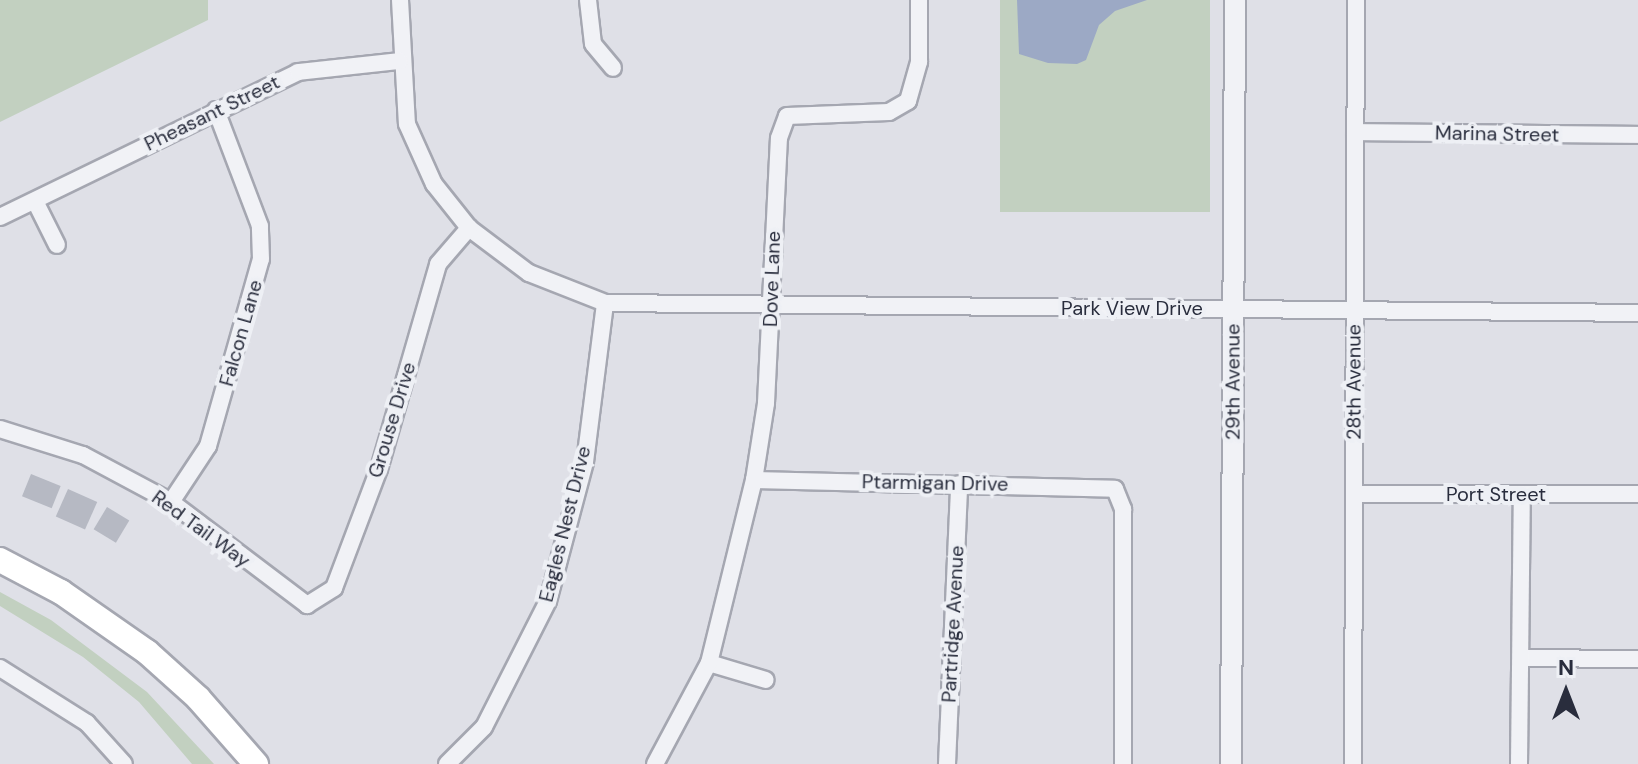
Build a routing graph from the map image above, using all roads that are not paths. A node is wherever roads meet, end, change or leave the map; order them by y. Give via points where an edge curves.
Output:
1 (400, 0) edge
2 (588, 0) edge
3 (919, 0) edge
4 (1235, 0) edge
5 (1356, 0) edge
6 (399, 61) junction
7 (613, 68) dead end
8 (216, 110) junction
9 (1355, 132) junction
10 (1638, 135) edge
11 (35, 201) junction
12 (0, 217) edge
13 (469, 228) junction
14 (57, 245) dead end
15 (605, 303) junction
16 (769, 307) junction
17 (1233, 308) junction
18 (1354, 309) junction
19 (1638, 313) edge
20 (0, 429) edge
21 (754, 480) junction
22 (959, 484) junction
23 (1354, 494) junction
24 (1522, 494) junction
25 (1638, 494) edge
26 (171, 502) junction
27 (0, 560) edge
28 (307, 605) joint
29 (1521, 658) junction
30 (1638, 659) edge
31 (709, 663) junction
32 (0, 668) edge
33 (766, 680) dead end
34 (124, 764) edge
35 (256, 764) edge
36 (447, 764) edge
37 (655, 764) edge
38 (947, 764) edge
39 (1123, 764) edge
40 (1231, 764) edge
41 (1353, 764) edge
42 (1519, 764) edge

1 - 6 street
2 - 7 street via 593,44
3 - 16 street, Dove Lane via 919,62 908,101 889,112 787,116 776,165
4 - 17 street, 29th Avenue
5 - 9 street, 28th Avenue
6 - 8 street, Pheasant Street via 320,66
6 - 13 street via 407,124 434,184
8 - 11 street, Pheasant Street
8 - 26 street, Falcon Lane via 260,226 261,259 208,446
9 - 10 street, Marina Street
9 - 18 street, 28th Avenue
11 - 12 street, Pheasant Street
11 - 14 street
13 - 15 street via 529,273
13 - 28 street, Grouse Drive via 438,264 379,469 334,588
15 - 16 street, Park View Drive
15 - 36 street, Eagles Nest Drive via 585,462 548,601 484,727
16 - 17 street, Park View Drive
16 - 21 street, Dove Lane via 766,403
17 - 18 street, Park View Drive
17 - 40 street, 29th Avenue
18 - 19 street, Park View Drive
18 - 23 street, 28th Avenue
20 - 26 street, Red Tail Way via 83,455
21 - 22 street, Ptarmigan Drive
21 - 31 street, Dove Lane
22 - 38 street, Partridge Avenue
22 - 39 street, Ptarmigan Drive via 1115,489 1123,509
23 - 24 street, Port Street
23 - 41 street, 28th Avenue
24 - 25 street, Port Street
24 - 29 street
26 - 28 street, Red Tail Way
27 - 35 main road via 61,592 147,652 198,698
29 - 30 street
29 - 42 street
31 - 33 street
31 - 37 street, Dove Lane
32 - 34 street via 87,723

